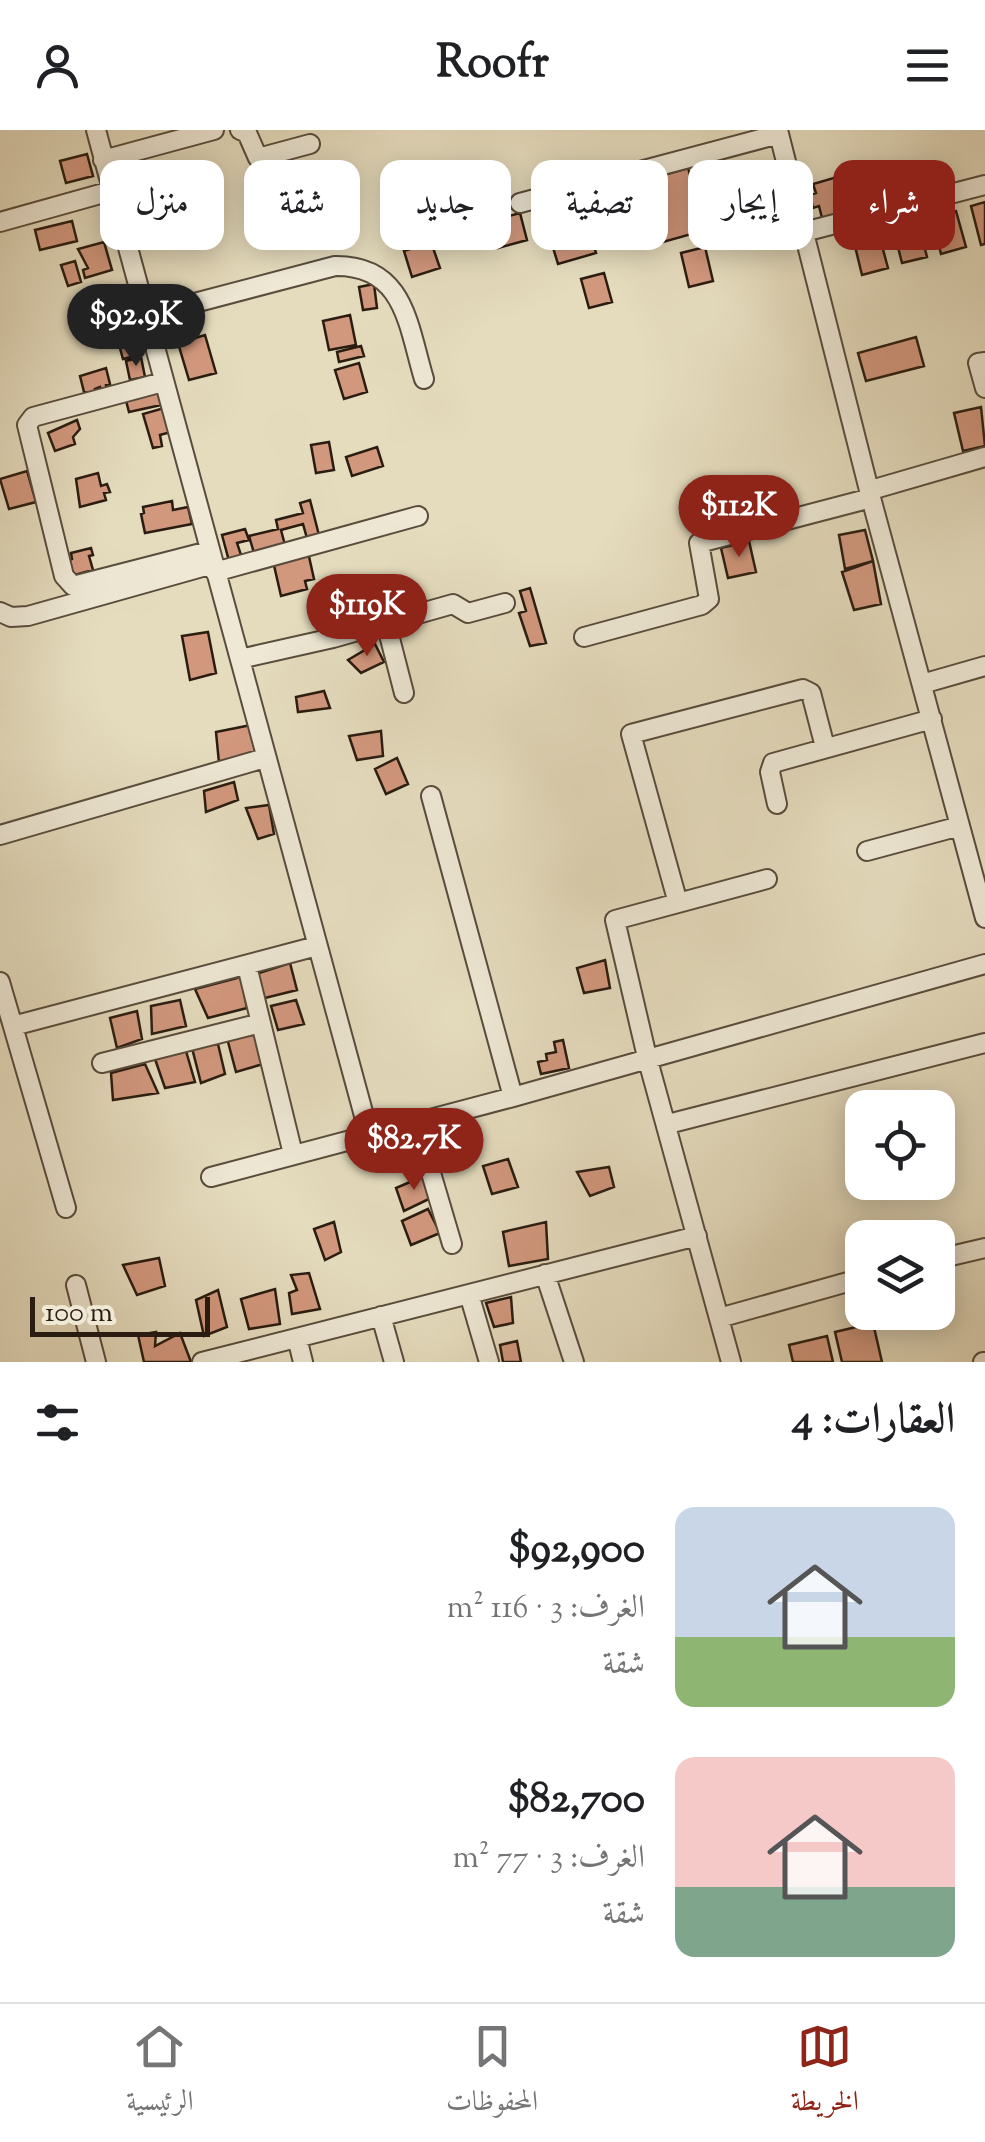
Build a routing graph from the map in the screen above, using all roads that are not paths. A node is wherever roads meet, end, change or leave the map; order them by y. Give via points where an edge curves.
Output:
1 (96, 130) edge
2 (214, 130) edge
3 (240, 130) edge
4 (778, 132) edge
5 (310, 144) dead end
6 (103, 160) joint
7 (785, 160) edge
8 (985, 185) edge
9 (100, 194) edge
10 (520, 204) dead end
11 (0, 222) edge
12 (813, 230) edge
13 (128, 250) edge
14 (809, 250) edge
15 (146, 316) junction
16 (985, 362) edge
17 (424, 379) dead end
18 (163, 382) junction
19 (985, 388) edge
20 (985, 457) edge
21 (871, 494) junction
22 (418, 516) dead end
23 (213, 562) junction
24 (504, 603) dead end
25 (0, 612) edge
26 (386, 622) junction
27 (584, 638) dead end
28 (240, 659) junction
29 (985, 666) edge
30 (922, 684) junction
31 (404, 694) dead end
32 (932, 719) junction
33 (825, 748) junction
34 (265, 758) junction
35 (431, 796) dead end
36 (776, 804) dead end
37 (960, 826) junction
38 (0, 835) edge
39 (866, 851) dead end
40 (767, 880) dead end
41 (678, 903) junction
42 (985, 918) edge
43 (318, 946) junction
44 (985, 964) edge
45 (247, 966) junction
46 (0, 982) edge
47 (260, 1023) junction
48 (13, 1026) junction
49 (985, 1042) edge
50 (647, 1058) junction
51 (102, 1063) dead end
52 (513, 1098) junction
53 (416, 1122) junction
54 (668, 1124) junction
55 (368, 1134) junction
56 (294, 1154) junction
57 (211, 1176) dead end
58 (66, 1208) dead end
59 (697, 1236) junction
60 (452, 1244) dead end
61 (985, 1248) edge
62 (955, 1255) edge
63 (545, 1274) junction
64 (845, 1283) edge
65 (76, 1285) dead end
66 (469, 1294) junction
67 (381, 1316) junction
68 (719, 1318) junction
69 (297, 1338) junction
70 (96, 1362) edge
71 (202, 1362) edge
72 (304, 1362) edge
73 (394, 1362) edge
74 (489, 1362) edge
75 (574, 1362) edge
76 (731, 1362) edge

1 - 6 street
2 - 6 street
3 - 5 street via 248,133 258,158
4 - 7 street
4 - 10 street
8 - 12 street
9 - 11 street
13 - 15 street
14 - 21 street
15 - 17 street via 351,266 391,285
15 - 18 street
16 - 19 street via 978,364
18 - 23 street
18 - 23 street via 33,417 27,425 64,576 73,586
20 - 21 street
21 - 27 street via 699,543 710,599
21 - 30 street
22 - 23 street
23 - 25 street via 28,616
23 - 28 street
24 - 26 street via 468,613 453,604
26 - 28 street
26 - 31 street
28 - 34 street
29 - 30 street
30 - 32 street
32 - 33 street
32 - 37 street
33 - 36 street via 773,763
33 - 41 street via 811,694 802,689 630,734
34 - 38 street
34 - 43 street
35 - 52 street
37 - 39 street
37 - 42 street
40 - 41 street
41 - 50 street via 615,920
43 - 45 street
43 - 55 street
44 - 50 street
45 - 47 street
45 - 48 street
46 - 48 street
47 - 51 street
47 - 56 street
48 - 58 street
49 - 54 street
50 - 52 street
50 - 54 street
52 - 53 street
53 - 55 street
53 - 60 street
54 - 59 street
55 - 56 street
56 - 57 street
59 - 63 street
59 - 68 street
61 - 62 street
63 - 66 street
63 - 75 street
64 - 68 street
65 - 70 street
66 - 67 street
66 - 74 street
67 - 69 street
67 - 73 street
68 - 76 street
69 - 71 street
69 - 72 street

